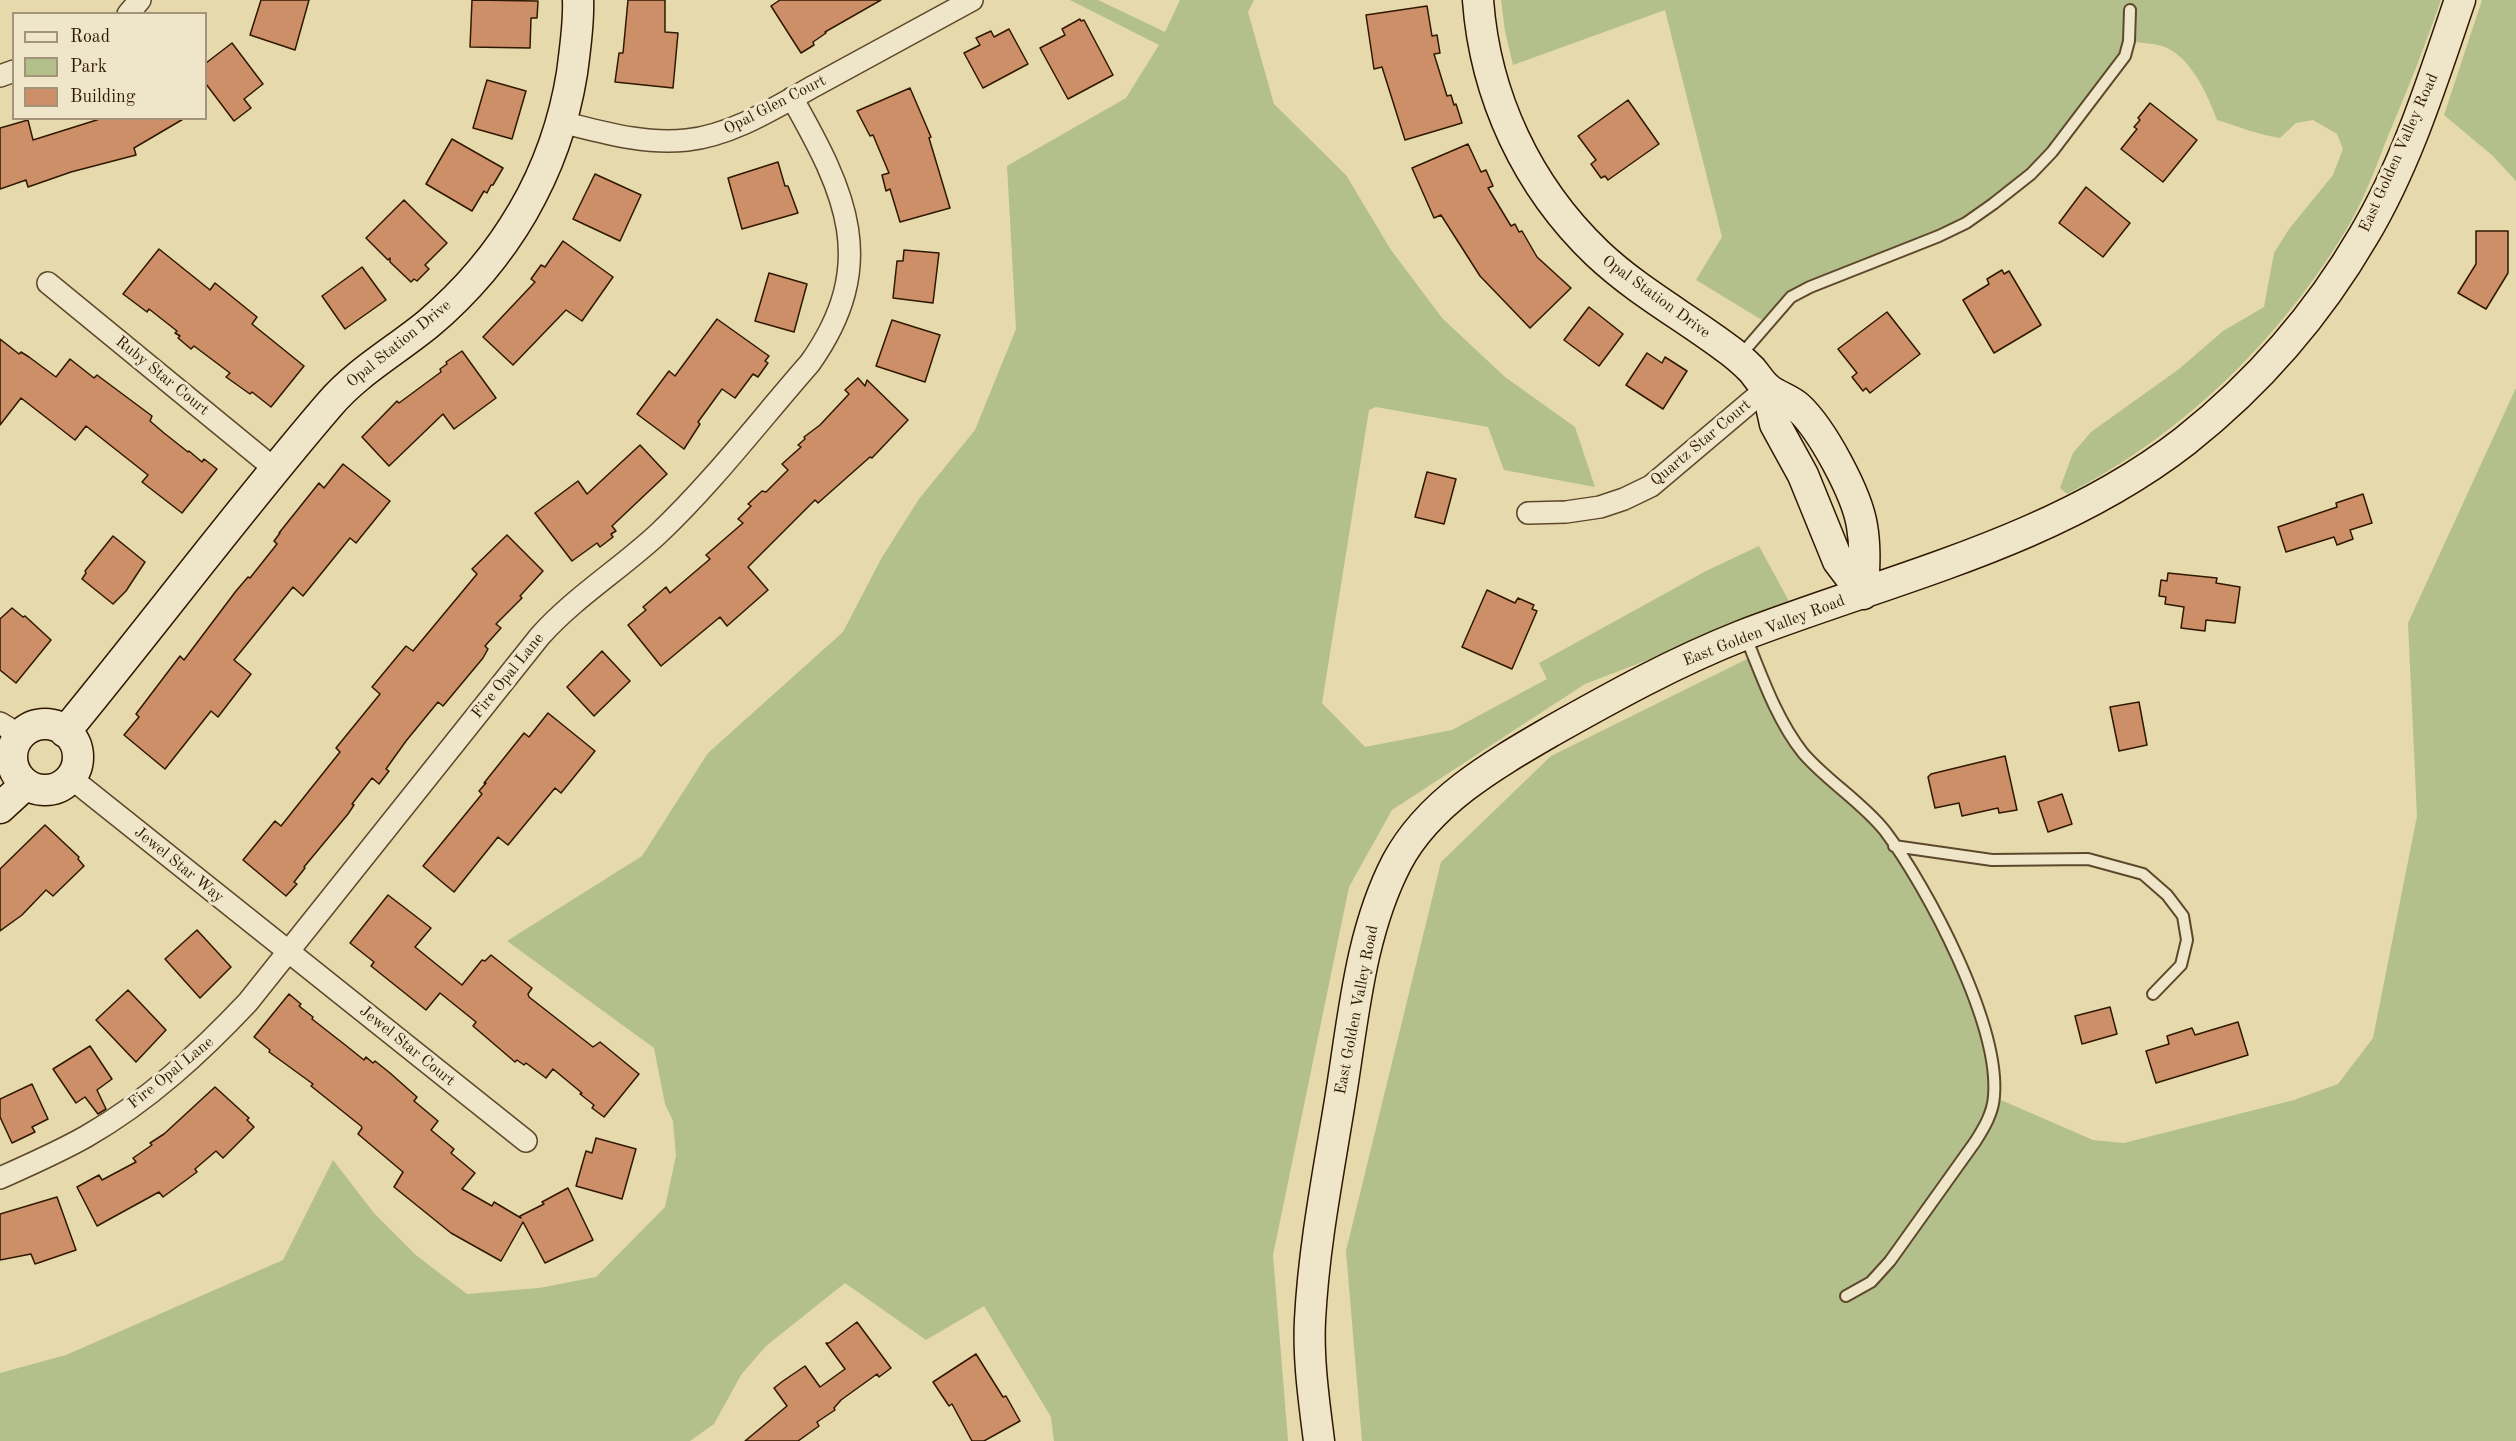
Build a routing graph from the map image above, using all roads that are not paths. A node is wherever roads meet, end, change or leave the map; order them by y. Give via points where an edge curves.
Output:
1 (140, 0) edge
2 (578, 0) edge
3 (972, 0) edge
4 (1478, 0) edge
5 (2460, 0) edge
6 (2130, 10) dead end
7 (130, 12) edge
8 (792, 98) junction
9 (561, 122) junction
10 (48, 284) dead end
11 (1738, 357) junction
12 (1767, 388) junction
13 (276, 470) junction
14 (1528, 513) dead end
15 (1863, 594) junction
16 (1744, 635) junction
17 (10, 729) edge
18 (65, 732) junction
19 (71, 778) junction
20 (25, 785) junction
21 (0, 808) edge
22 (1894, 846) junction
23 (289, 951) junction
24 (2153, 994) dead end
25 (526, 1141) dead end
26 (0, 1178) edge
27 (1846, 1296) dead end
28 (1319, 1441) edge

1 - 7 street
2 - 9 main road, Opal Station Drive via 576,49
3 - 8 street, Opal Glen Court
4 - 11 main road, Opal Station Drive via 1499,102 1527,166 1547,196 1571,226 1627,279
5 - 15 main road, East Golden Valley Road via 2438,67 2366,233 2303,326 2225,408 2146,468 2067,513 1960,560
6 - 11 lane via 2125,56 2031,174 1966,223 1791,297
8 - 9 street, Opal Glen Court via 731,128 688,140 635,138
8 - 23 street, Fire Opal Lane via 831,169 844,206 850,241 849,277 828,338 687,505 626,562 561,613 540,636
9 - 13 main road, Opal Station Drive via 543,174 522,215 489,262 450,304 341,391
10 - 13 street, Ruby Star Court
11 - 12 main road, Opal Station Drive
12 - 14 street, Quartz Star Court via 1652,486 1600,507
12 - 15 main road via 1775,424 1803,475 1838,561
13 - 18 main road, Opal Station Drive
15 - 16 main road, East Golden Valley Road
16 - 22 lane via 1784,724 1803,753 1884,830
16 - 28 main road, East Golden Valley Road via 1644,681 1487,771 1430,817 1398,860 1366,945 1318,1242 1310,1325
17 - 18 main road via 45,724
17 - 20 main road via 11,761
18 - 19 main road via 77,748 78,761
19 - 20 main road via 52,790
19 - 23 street, Jewel Star Way
20 - 21 main road
22 - 24 lane via 1992,860 2088,859 2144,874 2182,916 2187,940 2181,965
22 - 27 lane via 1938,916 1973,997 1992,1062 1994,1097 1987,1122 1975,1142 1890,1261 1871,1282
23 - 25 street, Jewel Star Court
23 - 26 street, Fire Opal Lane via 248,1002 176,1074 87,1136

